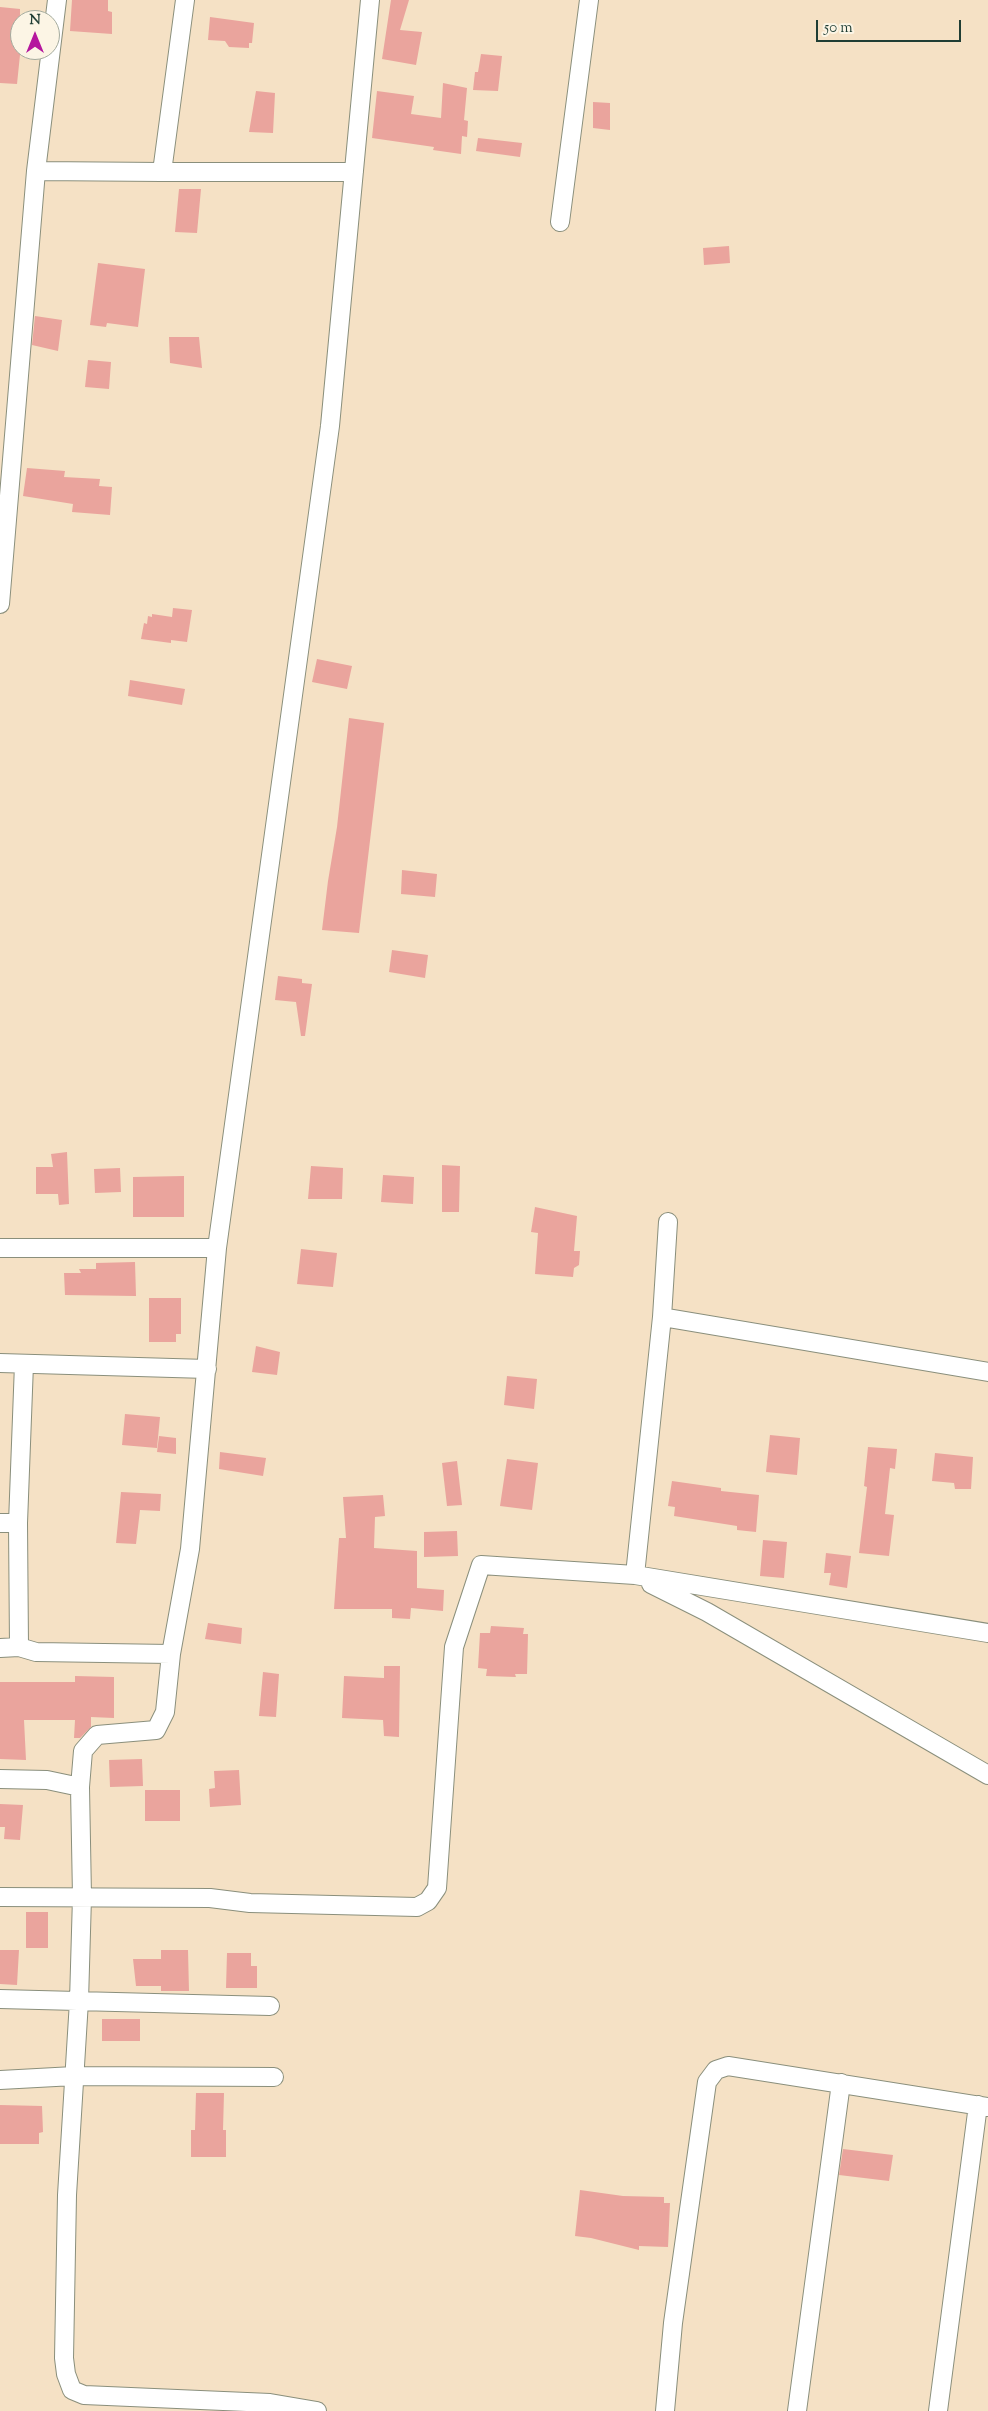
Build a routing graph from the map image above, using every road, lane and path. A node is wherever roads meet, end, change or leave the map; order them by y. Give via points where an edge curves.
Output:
1 (56, 0) edge
2 (185, 0) edge
3 (370, 0) edge
4 (589, 0) edge
5 (36, 171) junction
6 (162, 172) junction
7 (354, 172) junction
8 (560, 222) dead end
9 (0, 604) edge
10 (668, 1222) dead end
11 (0, 1248) edge
12 (217, 1248) junction
13 (662, 1317) junction
14 (0, 1363) edge
15 (24, 1364) junction
16 (207, 1369) junction
17 (988, 1372) edge
18 (0, 1523) edge
19 (18, 1523) junction
20 (635, 1575) junction
21 (988, 1633) edge
22 (0, 1648) edge
23 (19, 1648) junction
24 (171, 1654) junction
25 (988, 1775) edge
26 (0, 1779) edge
27 (80, 1787) junction
28 (0, 1897) edge
29 (82, 1897) junction
30 (0, 1999) edge
31 (78, 2001) junction
32 (270, 2006) dead end
33 (74, 2076) junction
34 (274, 2077) dead end
35 (0, 2080) edge
36 (841, 2083) junction
37 (983, 2106) edge
38 (317, 2411) edge
39 (665, 2411) edge
40 (797, 2411) edge
41 (938, 2411) edge

1 - 5 street
2 - 6 street
3 - 7 street
4 - 8 street
5 - 6 street
5 - 9 street
6 - 7 street
7 - 12 street via 330,426
10 - 13 street
11 - 12 street
12 - 16 street
13 - 17 street
13 - 20 street
14 - 15 street
15 - 16 street
15 - 19 street
16 - 24 street via 190,1549
18 - 19 street
19 - 23 street
20 - 21 street
20 - 25 street via 708,1612
20 - 29 street via 480,1565 454,1648 437,1888 428,1901 417,1907 250,1903 210,1898
22 - 23 street
23 - 24 street via 36,1652
24 - 27 street via 165,1712 156,1730 97,1735 83,1751
26 - 27 street via 47,1780
27 - 29 street
28 - 29 street
29 - 31 street
30 - 31 street
31 - 32 street
31 - 33 street
33 - 34 street
33 - 35 street
33 - 38 street via 67,2195 64,2358 72,2390 84,2395 270,2402
36 - 37 street
36 - 39 street via 728,2066 716,2070 708,2082 673,2323
36 - 40 street
37 - 41 street

